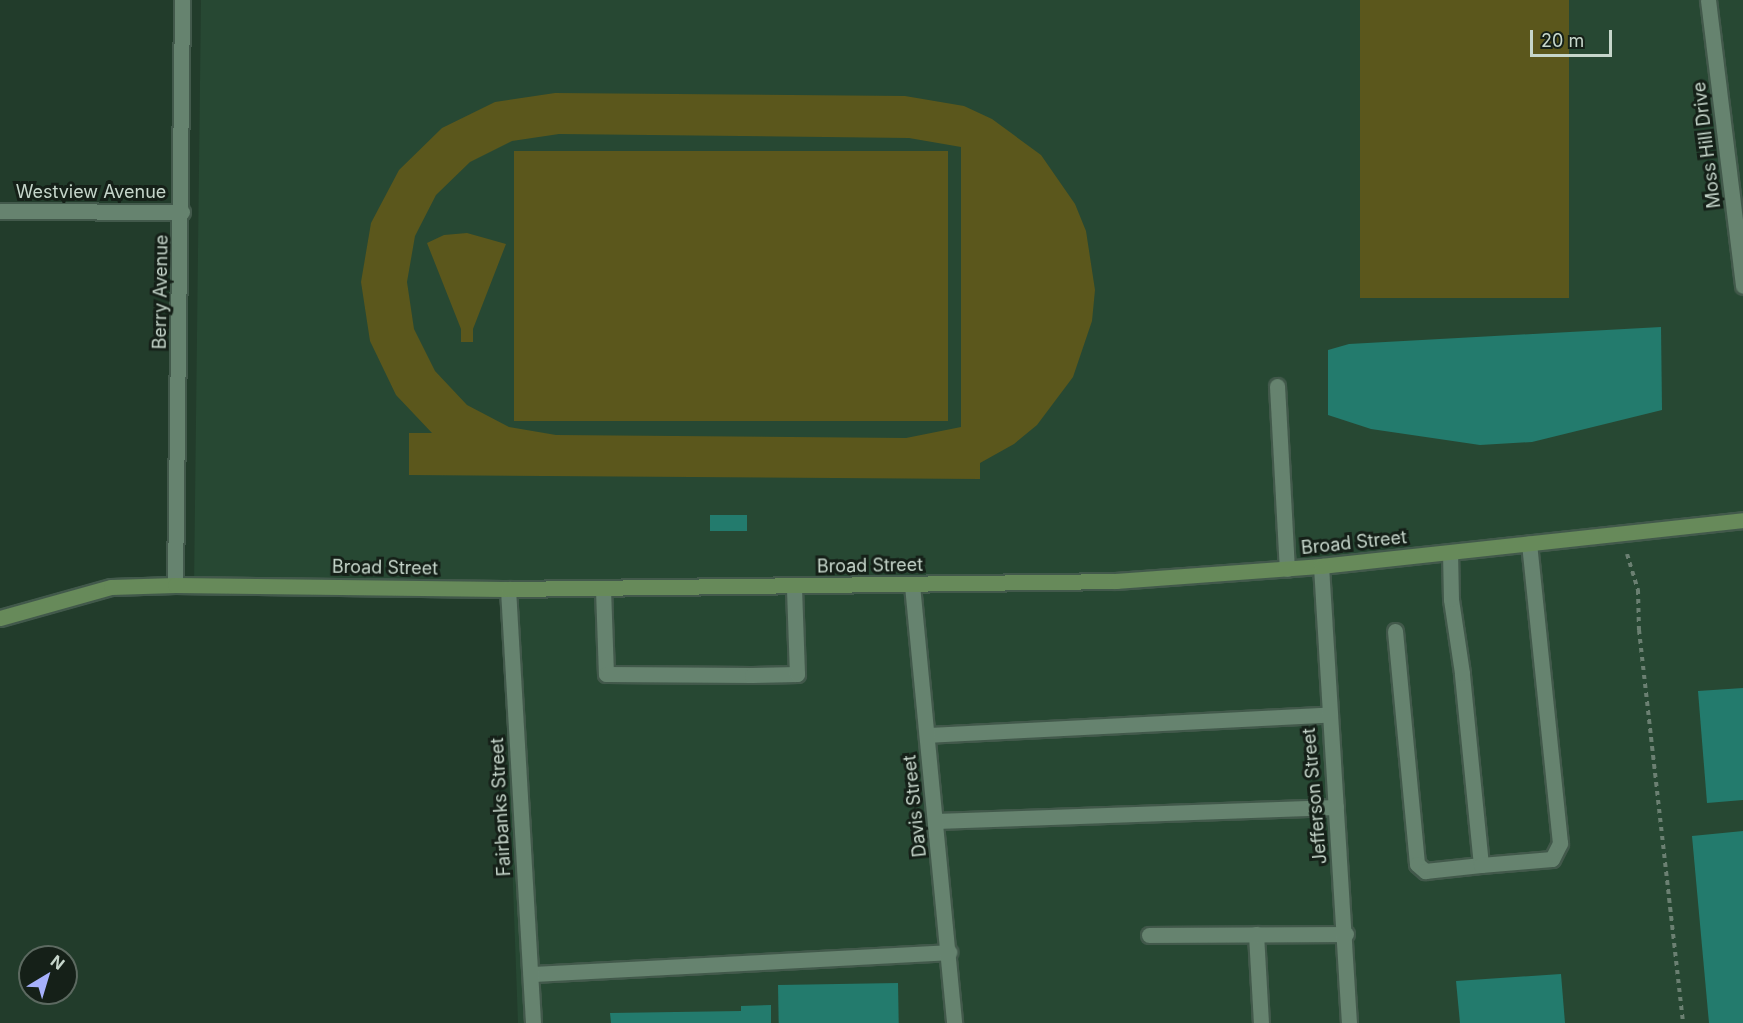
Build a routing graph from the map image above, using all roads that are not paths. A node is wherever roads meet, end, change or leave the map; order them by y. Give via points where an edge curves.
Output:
1 (182, 0) edge
2 (1708, 0) edge
3 (0, 211) edge
4 (182, 212) junction
5 (1743, 286) edge
6 (1277, 386) dead end
7 (1743, 520) edge
8 (1529, 544) junction
9 (1450, 553) junction
10 (1321, 566) junction
11 (1287, 569) junction
12 (175, 585) junction
13 (912, 585) junction
14 (794, 588) junction
15 (508, 589) junction
16 (603, 589) junction
17 (0, 618) edge
18 (1395, 631) dead end
19 (1328, 716) junction
20 (927, 735) junction
21 (1336, 807) junction
22 (936, 821) junction
23 (1480, 865) junction
24 (1256, 934) junction
25 (1346, 934) junction
26 (1149, 935) dead end
27 (949, 952) junction
28 (531, 974) junction
29 (533, 1023) edge
30 (954, 1023) edge
31 (1261, 1023) edge
32 (1349, 1023) edge

1 - 4 street, Berry Avenue
2 - 5 street, Moss Hill Drive
3 - 4 street, Westview Avenue
4 - 12 street, Berry Avenue
6 - 11 street
7 - 8 street, Broad Street
8 - 9 street, Broad Street
8 - 23 street via 1560,843 1552,859
9 - 10 street, Broad Street
9 - 23 street via 1451,599
10 - 11 street, Broad Street
10 - 19 street, Jefferson Street
11 - 13 street, Broad Street via 1116,581
12 - 15 street, Broad Street
12 - 17 street, Broad Street via 111,587
13 - 14 street, Broad Street
13 - 20 street, Davis Street
14 - 16 street, Broad Street
14 - 16 street via 797,674 752,675 606,674
15 - 16 street, Broad Street
15 - 28 street, Fairbanks Street
18 - 23 street via 1417,864 1425,871
19 - 20 street
19 - 21 street, Jefferson Street
20 - 22 street, Davis Street
21 - 22 street
21 - 25 street, Jefferson Street
22 - 27 street, Davis Street
24 - 25 street
24 - 26 street
24 - 31 street
25 - 32 street, Jefferson Street
27 - 28 street
27 - 30 street, Davis Street
28 - 29 street, Fairbanks Street

